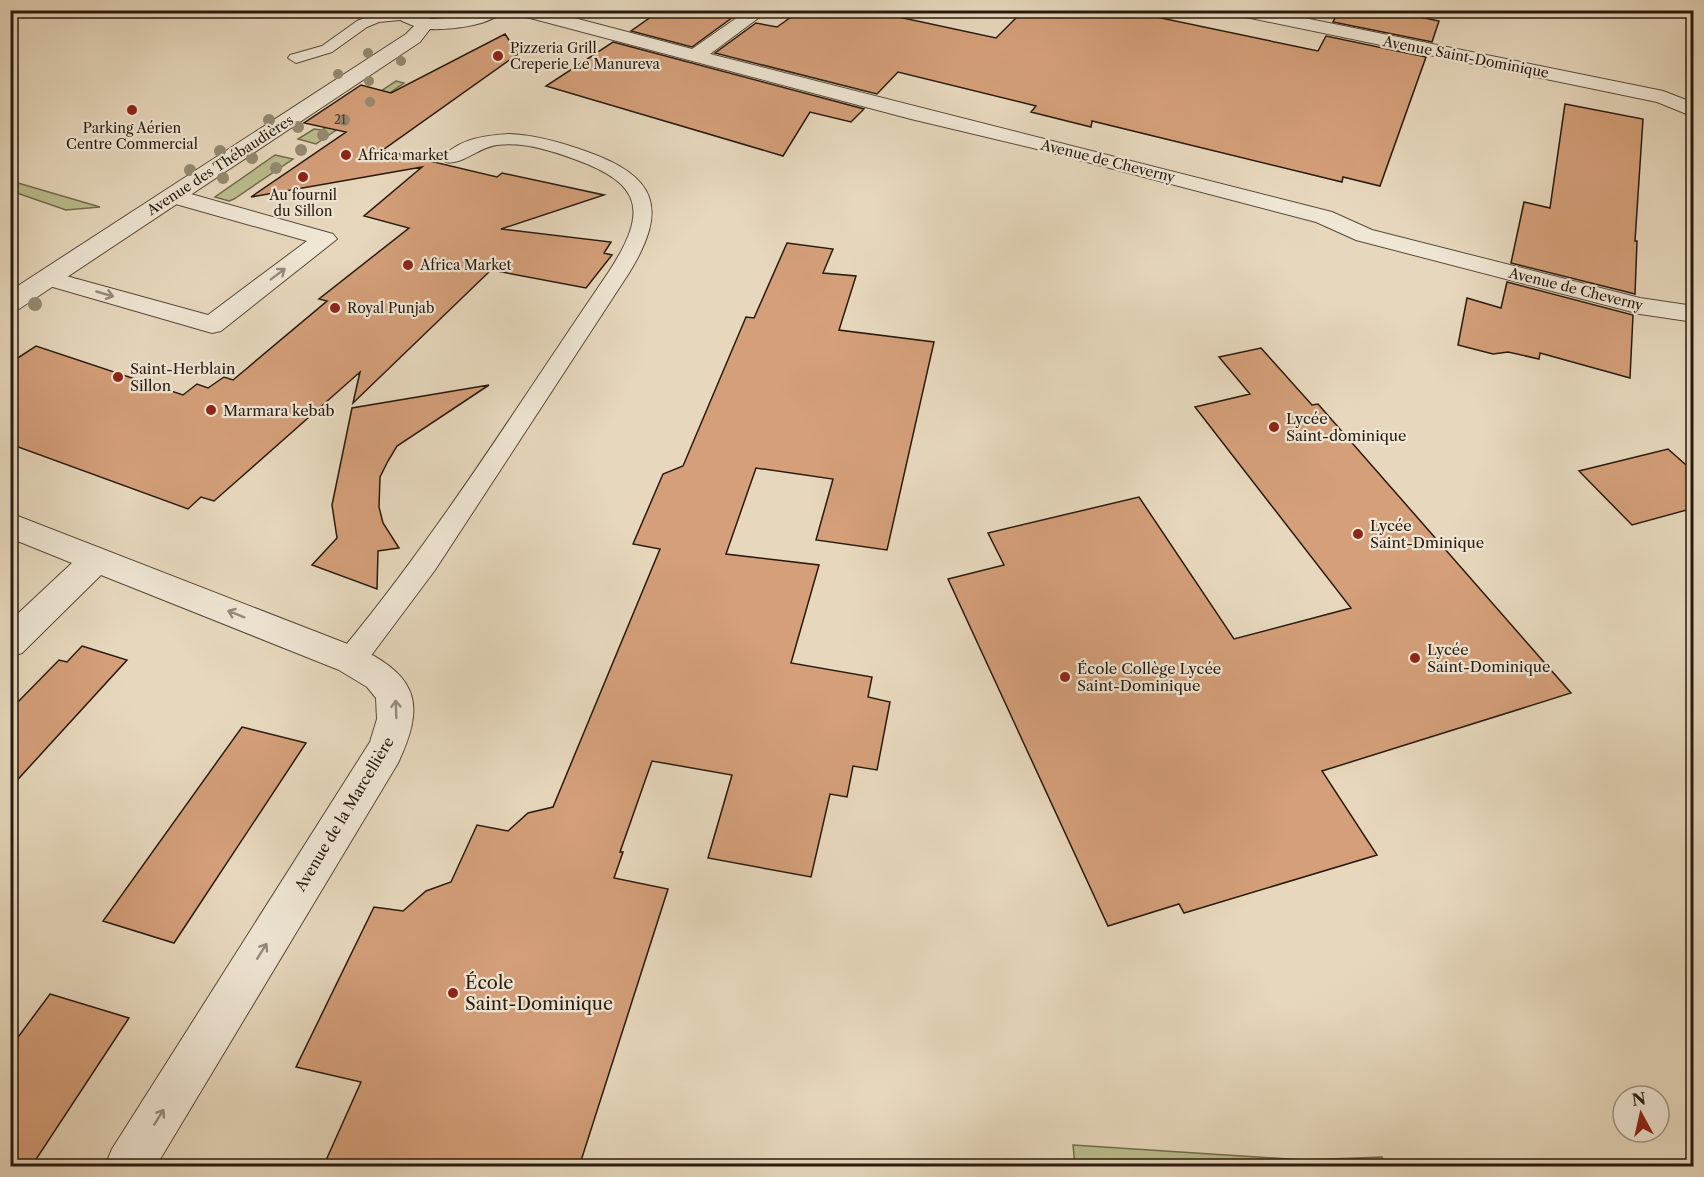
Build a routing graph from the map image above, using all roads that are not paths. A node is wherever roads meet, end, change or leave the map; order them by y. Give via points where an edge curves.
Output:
1 (495, 10) edge
2 (521, 10) edge
3 (760, 10) edge
4 (1236, 10) edge
5 (403, 13) edge
6 (426, 23) junction
7 (696, 55) junction
8 (296, 58) dead end
9 (1694, 111) edge
10 (452, 158) dead end
11 (173, 196) junction
12 (48, 278) junction
13 (10, 303) edge
14 (1694, 314) edge
15 (10, 525) edge
16 (97, 559) junction
17 (10, 643) edge
18 (351, 660) junction
19 (129, 1167) edge

1 - 6 street via 463,22
2 - 7 street, Avenue de Cheverny
3 - 7 street
4 - 9 street, Avenue Saint-Dominique via 1663,97
5 - 6 street
5 - 8 lane via 362,24 327,49
6 - 11 street, Avenue des Thébaudières via 412,38
7 - 14 street, Avenue de Cheverny via 1324,217 1364,236 1640,306
10 - 18 lane via 466,147 507,138 530,140 587,159 621,173 633,184 641,199 640,230 616,276 512,432 386,619
11 - 12 street, Avenue des Thébaudières
12 -> 11 street via 212,325 325,239
12 - 13 street, Avenue des Thébaudières
15 - 16 street, Avenue de la Marcellière
16 - 17 street
18 -> 16 street, Avenue de la Marcellière
19 -> 18 street, Avenue de la Marcellière via 385,751 396,718 396,698 374,671

